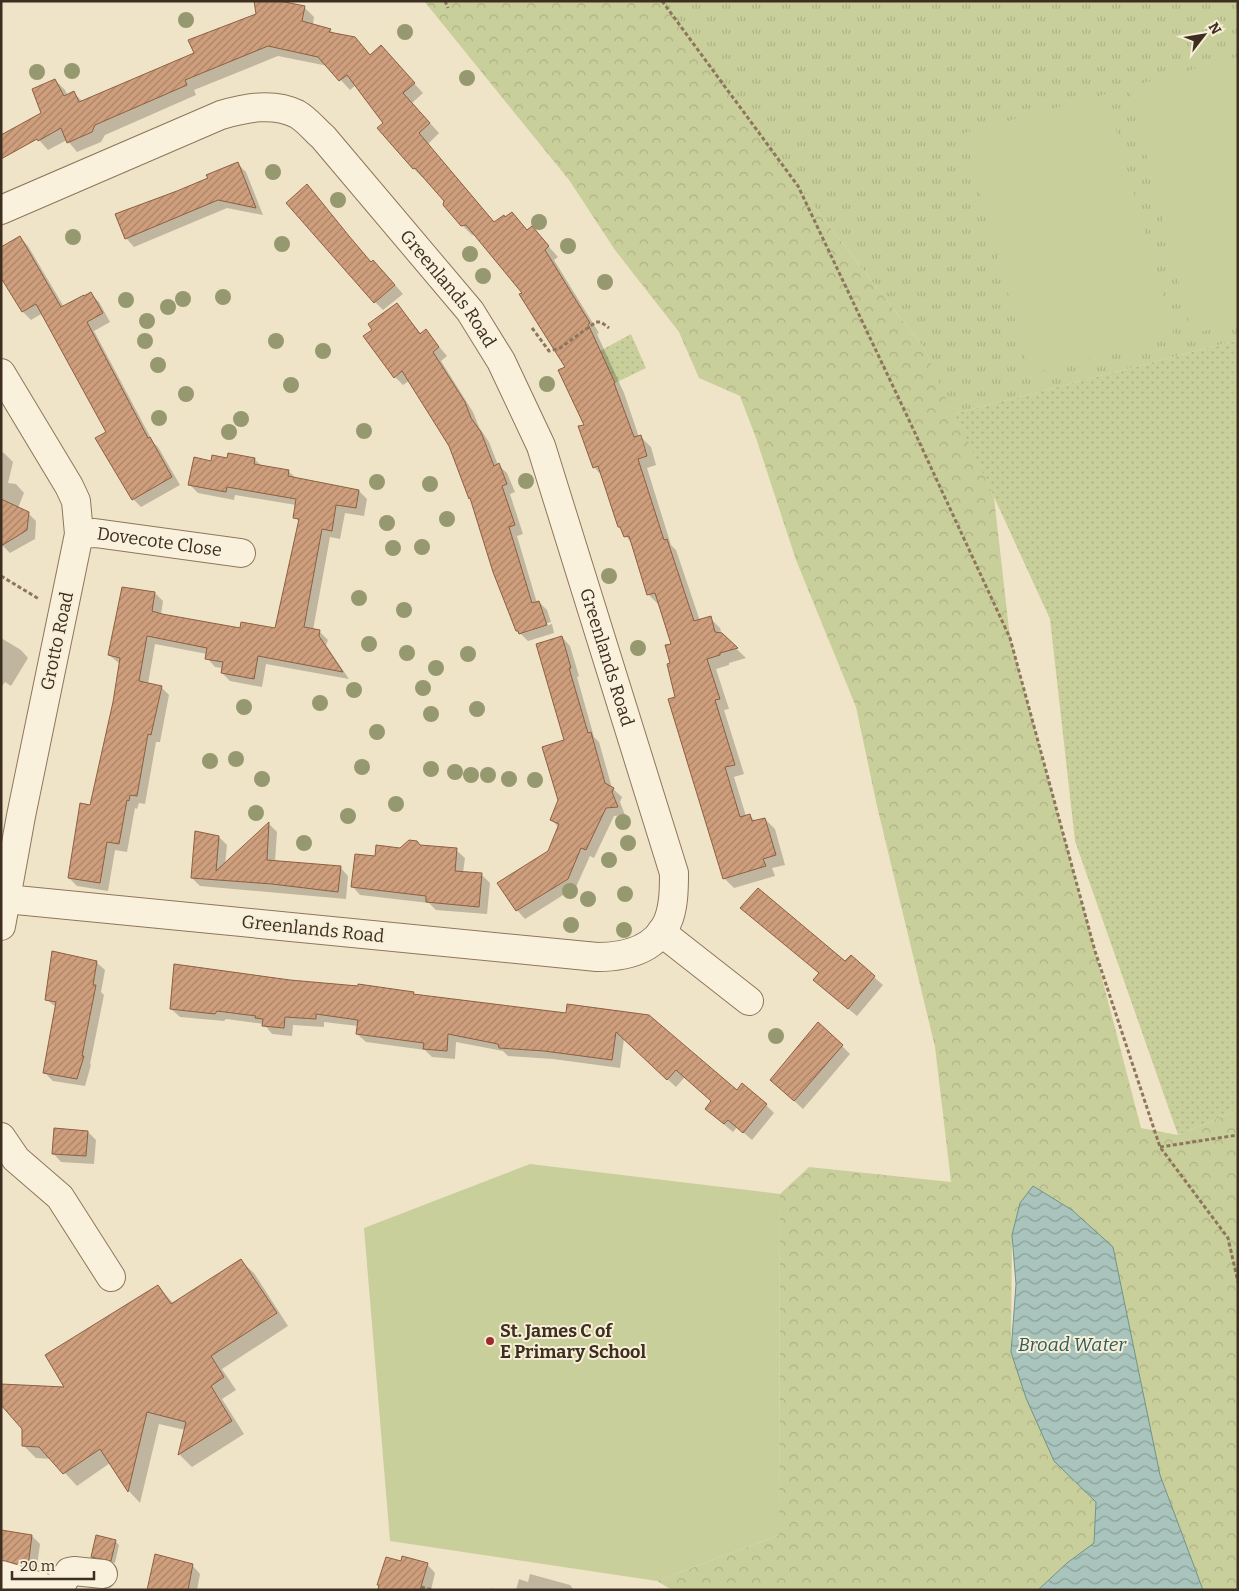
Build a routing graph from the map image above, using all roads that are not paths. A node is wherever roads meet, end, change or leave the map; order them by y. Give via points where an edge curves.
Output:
1 (1, 210) edge
2 (1, 373) edge
3 (79, 534) junction
4 (241, 552) dead end
5 (3, 914) edge
6 (661, 932) junction
7 (749, 1002) dead end
8 (1, 1137) edge
9 (111, 1276) dead end
10 (103, 1574) dead end
11 (1, 1576) edge
12 (51, 1590) edge
13 (58, 1590) edge

1 - 6 street, Greenlands Road via 221,115 246,108 272,107 297,114 323,137 470,311 501,361 541,446 674,872 668,922
2 - 3 street, Grotto Road via 70,486 76,501
3 - 4 street, Dovecote Close via 95,533
3 - 5 street, Grotto Road
5 - 6 street, Greenlands Road via 597,957 616,957 638,951
6 - 7 street
8 - 9 street via 16,1159 60,1197
10 - 13 street via 69,1572
11 - 12 street

